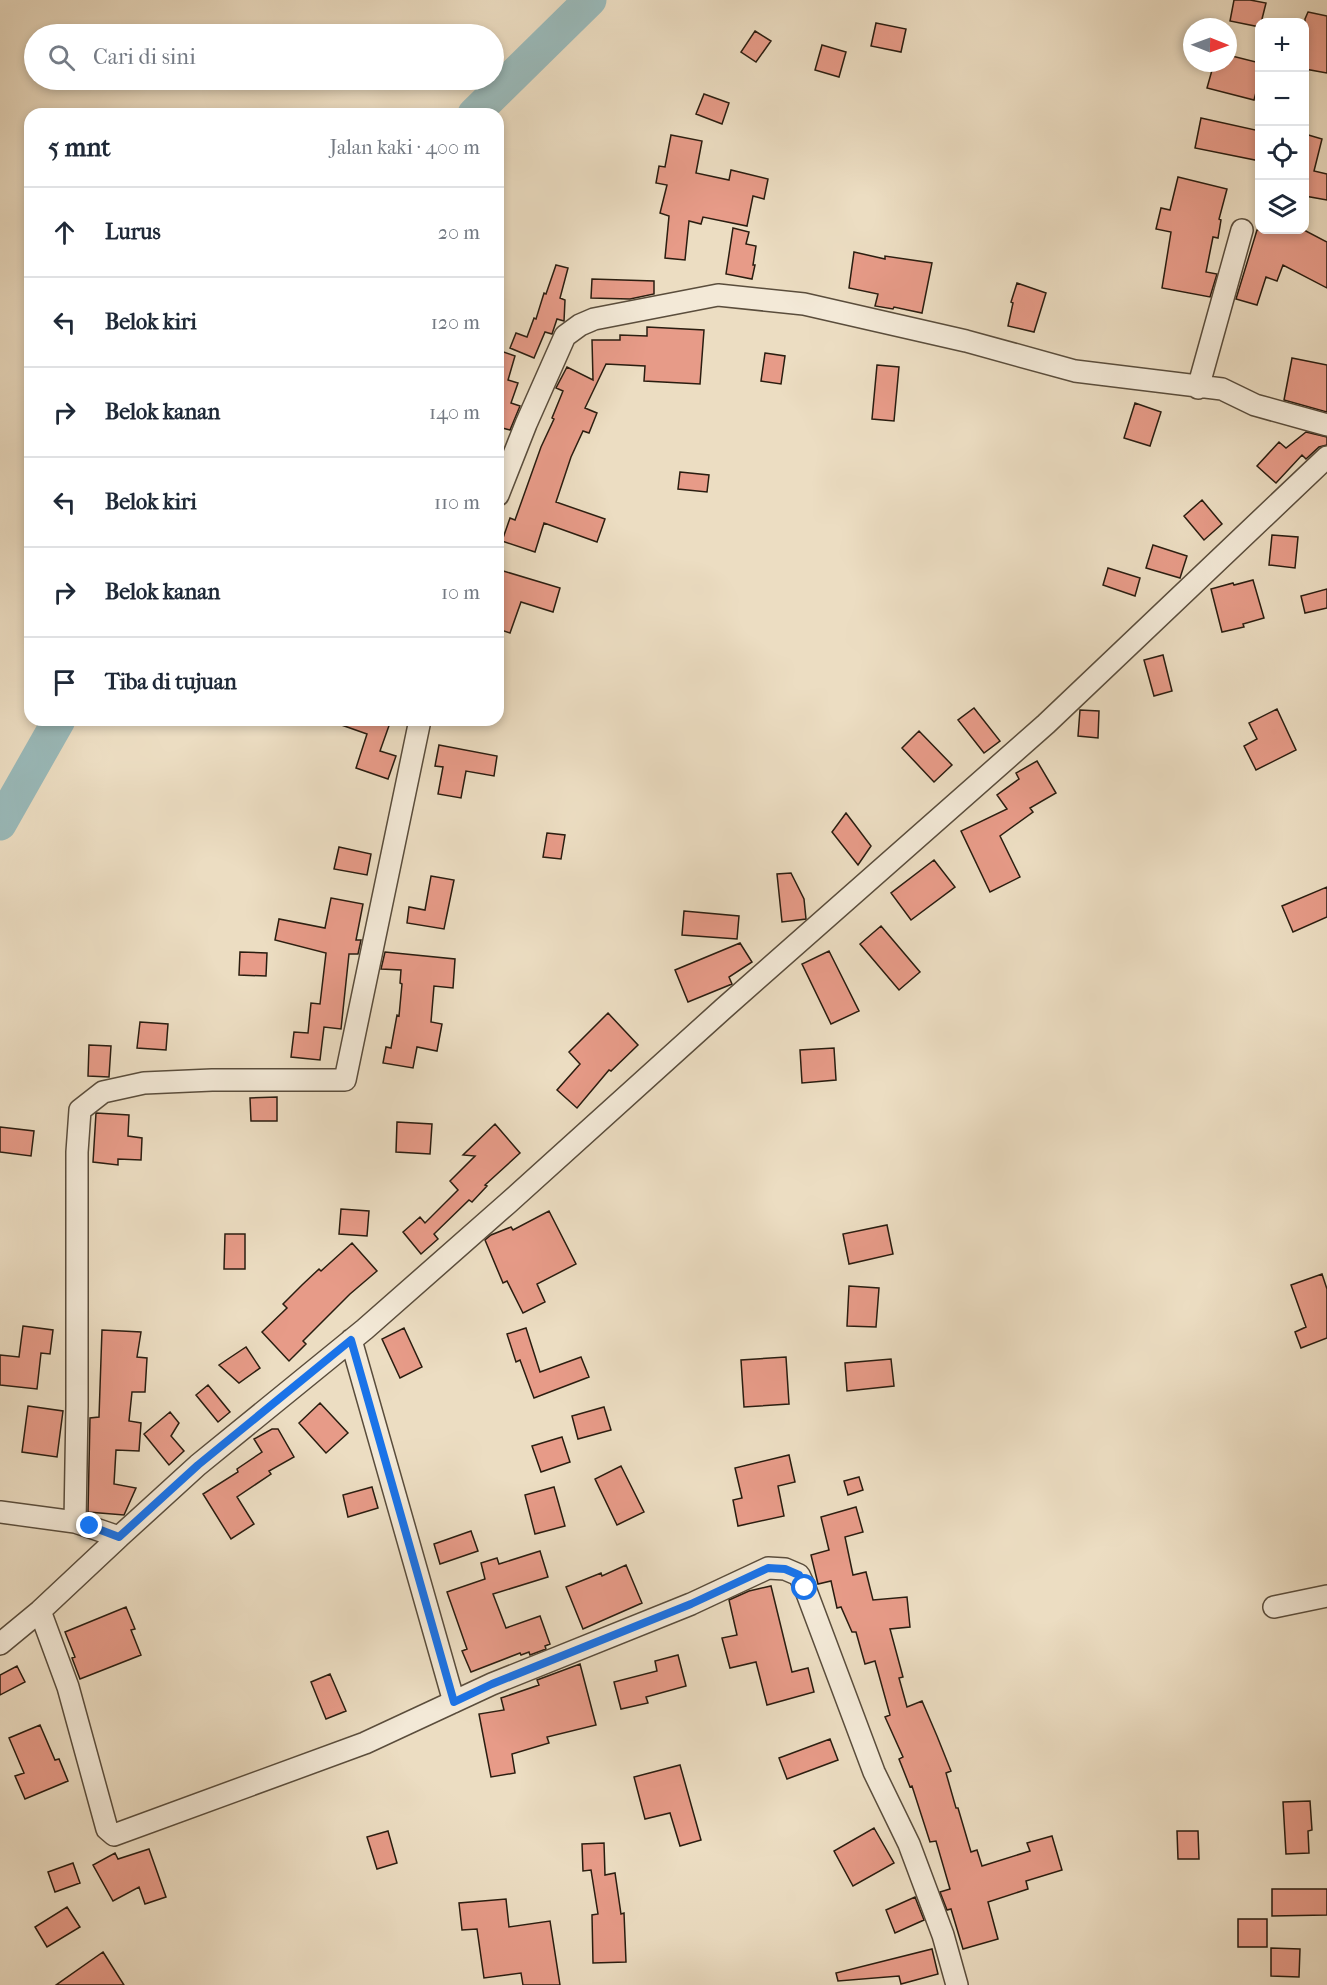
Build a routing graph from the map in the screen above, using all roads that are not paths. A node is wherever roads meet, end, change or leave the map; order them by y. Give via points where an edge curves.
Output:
1 (1242, 230) dead end
2 (1198, 388) junction
3 (1327, 425) edge
4 (1327, 458) edge
5 (504, 480) edge
6 (419, 726) edge
7 (351, 1340) junction
8 (0, 1512) edge
9 (75, 1522) junction
10 (119, 1537) junction
11 (1327, 1596) edge
12 (1274, 1607) dead end
13 (40, 1611) junction
14 (0, 1644) edge
15 (454, 1702) junction
16 (957, 1985) edge

1 - 2 street
2 - 3 street via 1222,389 1255,405
2 - 5 street via 1075,371 804,304 718,295 594,319 565,336
4 - 7 street via 1046,724
6 - 9 street via 345,1080 144,1083 103,1092 80,1110
7 - 10 street via 198,1465
7 - 15 street
8 - 9 street
9 - 10 street
10 - 13 street
11 - 12 street
13 - 14 street
13 - 15 street via 68,1687 107,1829 114,1835 365,1743
15 - 16 street via 768,1568 799,1575 874,1772 913,1854

